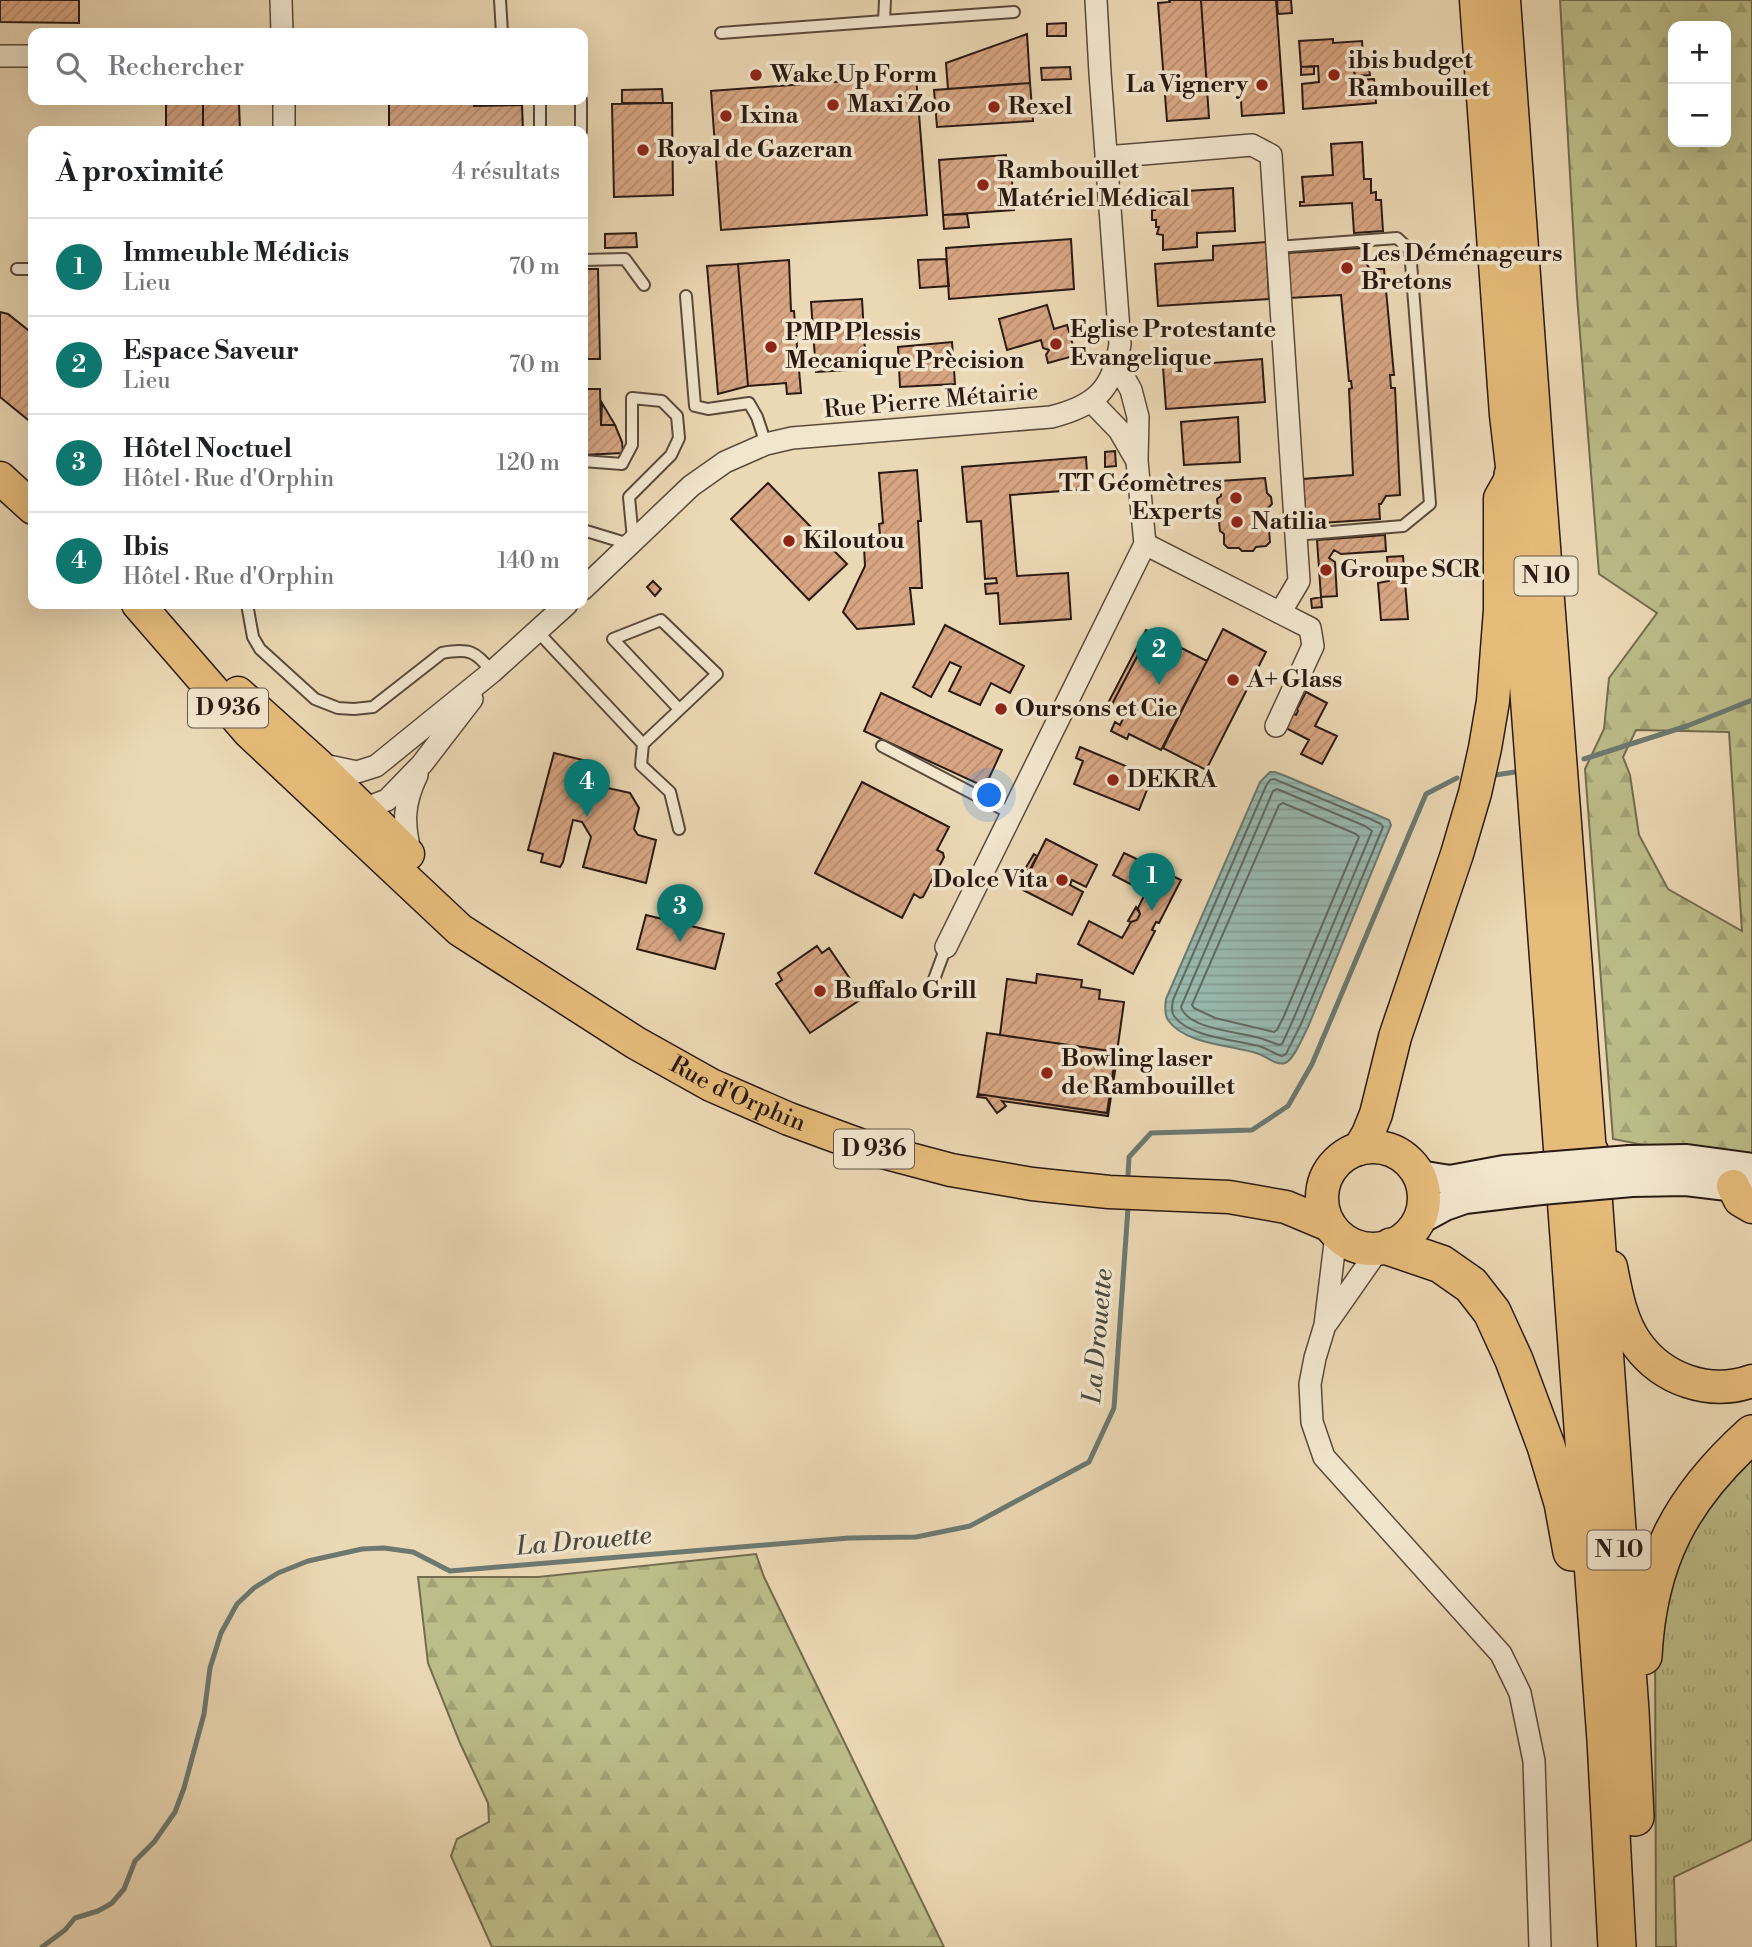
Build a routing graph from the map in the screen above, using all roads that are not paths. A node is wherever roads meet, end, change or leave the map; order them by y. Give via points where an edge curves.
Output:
1 (281, 0) edge
2 (500, 0) edge
3 (885, 0) edge
4 (1096, 0) edge
5 (1476, 0) edge
6 (1504, 0) edge
7 (1014, 12) dead end
8 (884, 21) junction
9 (282, 28) edge
10 (502, 28) edge
11 (721, 33) dead end
12 (0, 56) edge
13 (28, 56) edge
14 (284, 105) edge
15 (541, 105) edge
16 (581, 105) edge
17 (284, 126) edge
18 (540, 126) edge
19 (582, 126) edge
20 (1106, 157) junction
21 (1277, 247) junction
22 (588, 260) edge
23 (17, 269) dead end
24 (28, 269) edge
25 (644, 285) dead end
26 (686, 296) dead end
27 (1117, 365) junction
28 (1091, 401) junction
29 (766, 444) junction
30 (588, 461) edge
31 (1137, 461) junction
32 (1513, 475) junction
33 (0, 478) edge
34 (28, 503) edge
35 (588, 531) edge
36 (1295, 535) junction
37 (631, 542) junction
38 (1145, 544) junction
39 (588, 584) edge
40 (142, 609) edge
41 (144, 609) edge
42 (248, 609) edge
43 (561, 609) edge
44 (1280, 613) junction
45 (537, 631) junction
46 (492, 672) junction
47 (679, 709) junction
48 (1276, 726) dead end
49 (643, 744) junction
50 (882, 746) dead end
51 (317, 764) junction
52 (422, 764) junction
53 (326, 805) junction
54 (364, 809) junction
55 (1012, 814) junction
56 (679, 829) dead end
57 (411, 857) junction
58 (946, 947) joint
59 (933, 982) dead end
60 (553, 988) junction
61 (1359, 1149) junction
62 (1590, 1153) junction
63 (1331, 1169) junction
64 (1419, 1175) junction
65 (1542, 1178) junction
66 (1747, 1188) edge
67 (1229, 1197) junction
68 (1420, 1219) junction
69 (1333, 1230) junction
70 (1385, 1248) junction
71 (1325, 1325) junction
72 (1752, 1381) edge
73 (1752, 1434) edge
74 (1630, 1711) junction
75 (1606, 1740) junction
76 (1540, 1947) edge
77 (1617, 1947) edge
78 (1642, 1947) edge

1 - 9 street
2 - 10 lane
3 - 8 lane
4 - 20 street
5 - 32 main road, N 10
6 - 62 main road, N 10
7 - 8 lane
8 - 11 lane
12 - 13 street
14 - 17 street
15 - 18 lane
16 - 19 lane
20 - 21 street via 1252,145 1271,155
20 - 27 street
21 - 36 street
21 - 36 lane via 1397,238 1410,250 1430,504 1404,526
22 - 25 lane via 625,259
23 - 24 lane
26 - 29 lane via 695,406 708,409 749,403
27 - 28 street, Rue Pierre Métairie via 1106,387
27 - 31 street via 1131,390 1138,418
28 - 29 street, Rue Pierre Métairie via 1051,418 792,438
28 - 31 street via 1119,430
29 - 37 street, Rue Pierre Métairie via 725,462 691,486
30 - 37 lane via 622,464 632,445 632,398 662,401 677,416 679,438 671,455 629,497
31 - 38 street
32 - 61 main road via 1500,498 1496,667 1475,793 1395,1037 1376,1114
32 - 75 highway, N 10
33 - 34 main road
35 - 37 lane
36 - 44 street via 1298,581
37 - 39 street, Rue Pierre Métairie
38 - 44 street
38 - 55 street
40 - 53 main road, Rue d'Orphin / D 936 via 249,732
41 - 51 main road, Rue d'Orphin / D 936
42 - 46 lane via 253,638 260,649 315,699 338,708 373,707 442,653 480,656
43 - 45 street
44 - 48 street via 1310,628 1313,646
45 - 46 street
45 - 49 lane
46 - 51 street via 376,766 357,772
46 - 52 street
47 - 47 lane via 717,674 661,620 613,639
47 - 49 lane
49 - 56 lane via 641,765 670,792
50 - 55 lane
51 - 54 main road, Rue d'Orphin / D 936
52 - 54 street via 387,800
52 - 57 street via 408,793 405,829
53 - 54 street
53 - 60 main road, Rue d'Orphin / D 936 via 460,930
54 - 57 main road, Rue d'Orphin / D 936
55 - 58 street
57 - 60 main road, Rue d'Orphin / D 936
58 - 59 lane
60 - 67 main road, Rue d'Orphin / D 936 via 711,1085 868,1148 951,1170 1032,1184
61 - 63 main road via 1343,1156
61 - 64 main road via 1390,1149 1404,1156
62 - 72 main road via 1604,1172 1614,1281 1619,1307 1636,1343 1663,1370 1685,1382 1711,1388
62 - 74 highway, N 10
63 - 67 main road, Rue d'Orphin / D 936 via 1295,1187
63 - 69 main road via 1323,1185 1322,1202
64 - 65 main road via 1450,1180 1504,1170
64 - 68 main road via 1425,1205
65 - 66 main road, bridge via 1631,1171 1687,1159
65 - 68 main road via 1465,1199
67 - 69 main road, Rue d'Orphin / D 936 via 1286,1207
68 - 70 main road via 1409,1236
69 - 70 main road via 1354,1246
69 - 71 street
70 - 71 street
70 - 75 highway via 1441,1264 1471,1284 1492,1311 1546,1446 1563,1503 1580,1592 1591,1722
71 - 76 street via 1310,1384 1312,1422 1324,1457 1501,1654 1520,1693 1534,1761
73 - 74 highway via 1693,1498 1660,1557 1644,1640 1642,1683
74 - 78 highway, N 10
75 - 77 highway, N 10

